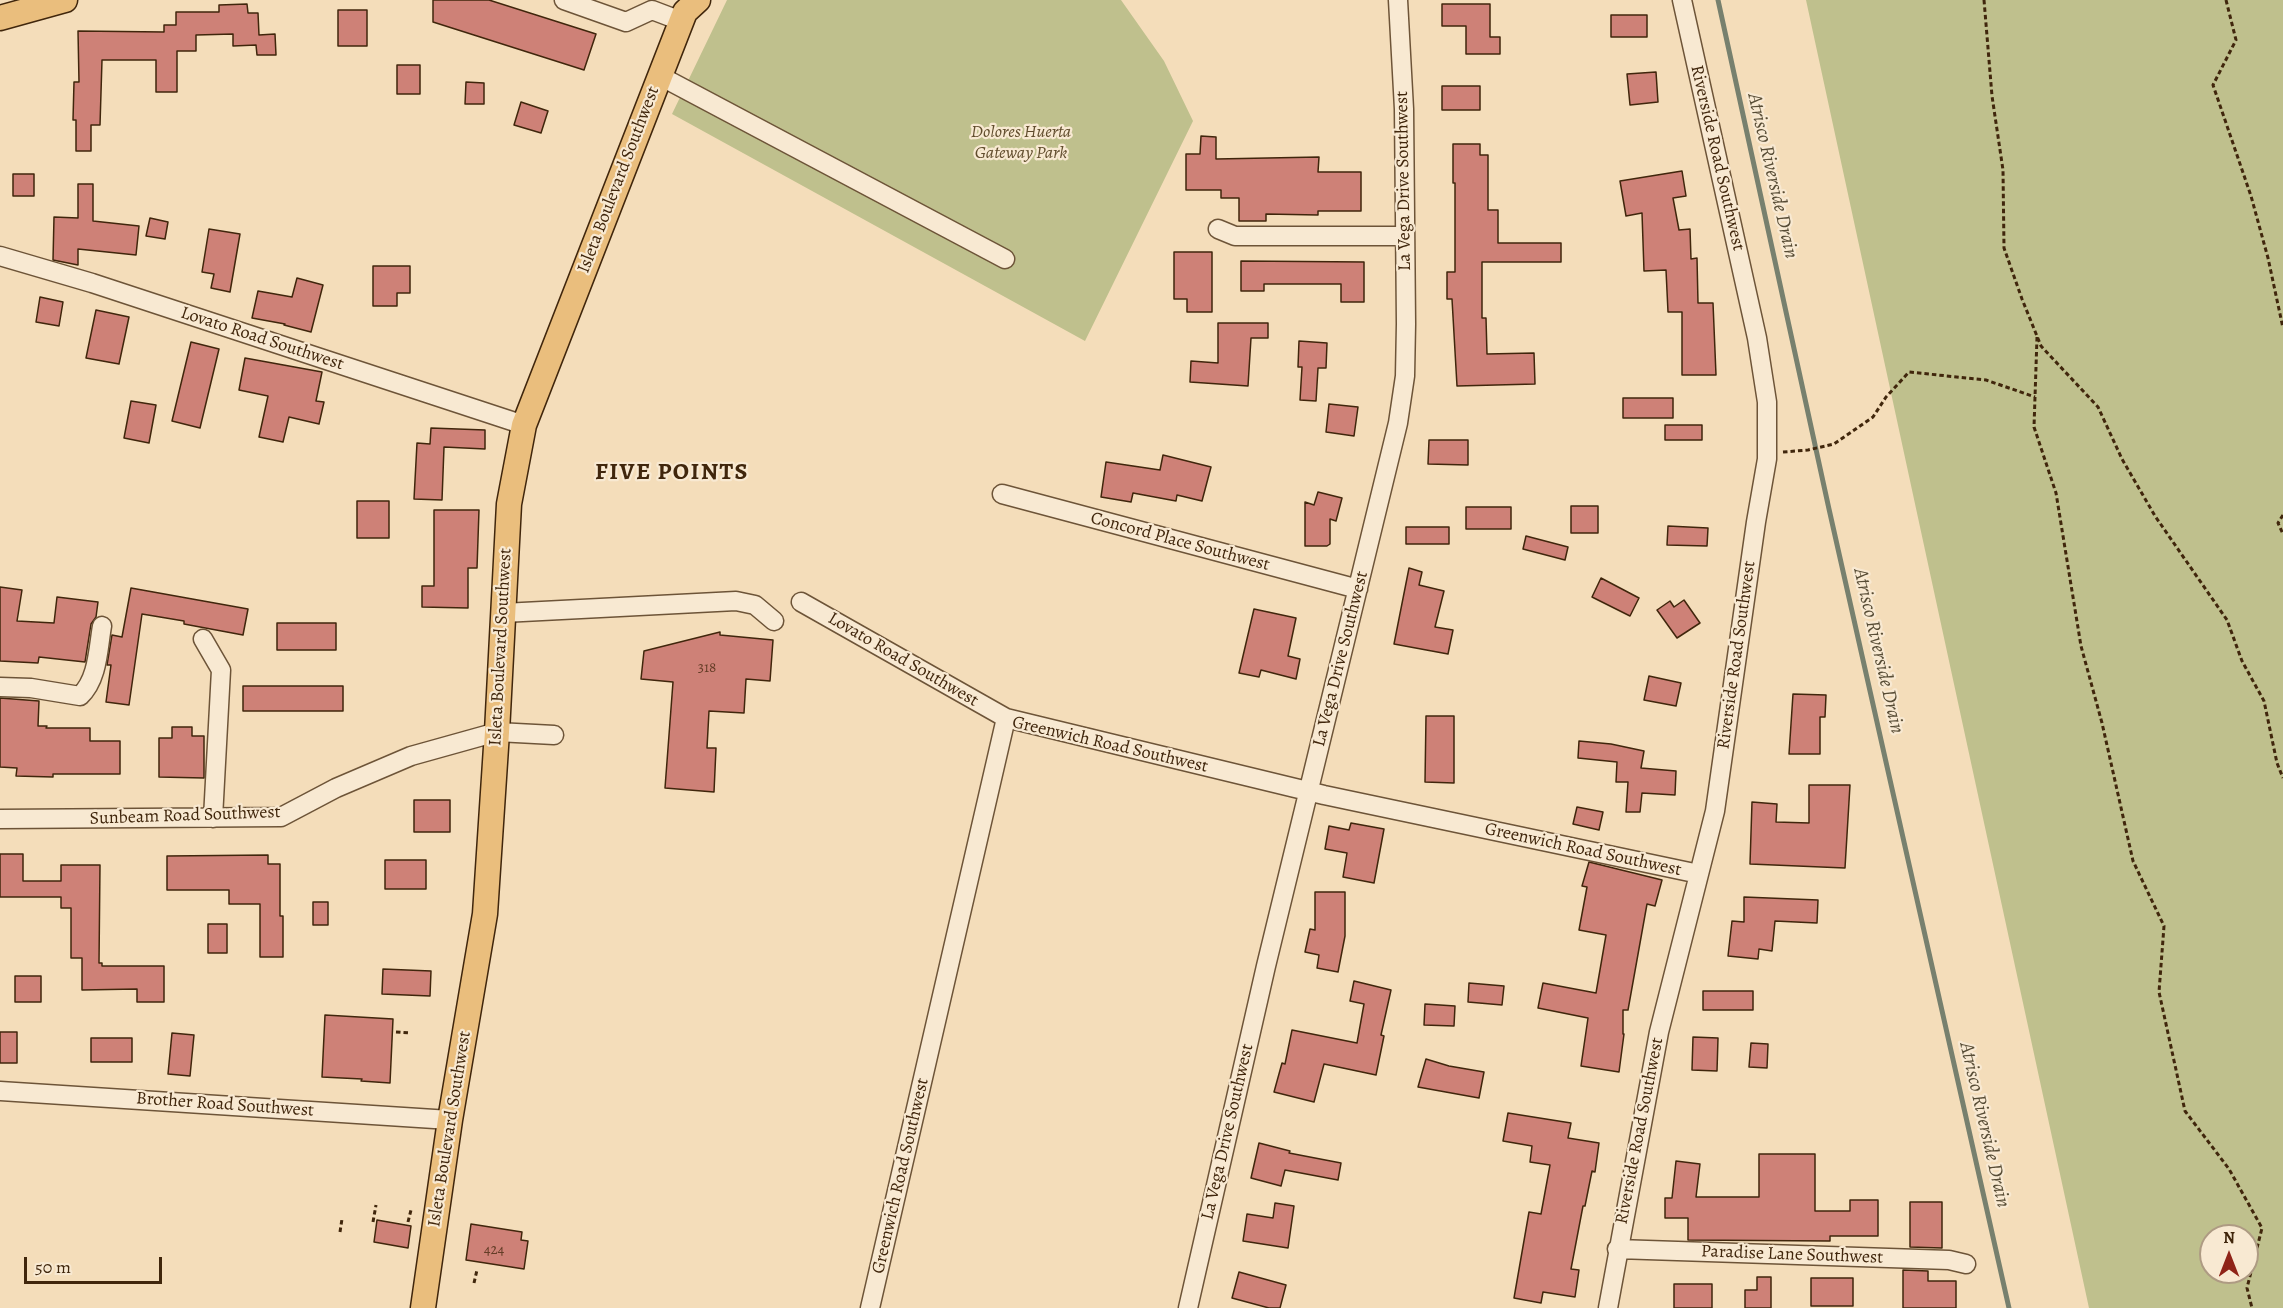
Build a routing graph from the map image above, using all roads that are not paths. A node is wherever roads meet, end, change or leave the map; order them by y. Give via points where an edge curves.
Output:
1 (65, 0) edge
2 (564, 0) edge
3 (1398, 0) edge
4 (1682, 0) edge
5 (653, 5) edge
6 (686, 8) edge
7 (0, 18) edge
8 (660, 76) junction
9 (1218, 229) dead end
10 (1404, 236) junction
11 (0, 256) edge
12 (1005, 259) dead end
13 (524, 425) junction
14 (1002, 494) dead end
15 (1358, 589) junction
16 (801, 602) dead end
17 (503, 613) junction
18 (774, 621) dead end
19 (102, 626) dead end
20 (203, 639) dead end
21 (0, 687) edge
22 (1006, 718) junction
23 (497, 732) junction
24 (554, 735) dead end
25 (1308, 792) junction
26 (213, 818) junction
27 (0, 819) edge
28 (1699, 874) junction
29 (0, 1090) edge
30 (450, 1120) junction
31 (1617, 1249) junction
32 (1966, 1264) dead end
33 (423, 1308) edge
34 (870, 1308) edge
35 (1188, 1308) edge
36 (1608, 1308) edge

1 - 7 main road
2 - 5 street via 626,22
3 - 10 street, La Vega Drive Southwest via 1404,109
4 - 28 street, Riverside Road Southwest via 1757,338 1767,402 1767,453 1715,811
5 - 6 street
6 - 8 main road, Isleta Boulevard Southwest
8 - 12 street
8 - 13 main road, Isleta Boulevard Southwest
9 - 10 street via 1235,236
10 - 15 street, La Vega Drive Southwest via 1405,376 1398,423
11 - 13 street, Lovato Road Southwest
13 - 17 main road, Isleta Boulevard Southwest via 509,504
14 - 15 street, Concord Place Southwest
15 - 25 street, La Vega Drive Southwest
16 - 22 street, Lovato Road Southwest
17 - 18 street via 736,601 755,605
17 - 23 main road, Isleta Boulevard Southwest
19 - 21 street via 89,687 80,696
20 - 26 street via 221,670
22 - 25 street, Greenwich Road Southwest
22 - 34 street, Greenwich Road Southwest
23 - 24 street, Sunbeam Road Southwest
23 - 26 street, Sunbeam Road Southwest via 411,756 281,817
23 - 30 main road, Isleta Boulevard Southwest via 484,914
25 - 28 street, Greenwich Road Southwest
25 - 35 street, La Vega Drive Southwest
26 - 27 street, Sunbeam Road Southwest
28 - 31 street, Riverside Road Southwest via 1659,1032
29 - 30 street, Brother Road Southwest
30 - 33 main road, Isleta Boulevard Southwest
31 - 32 street, Paradise Lane Southwest via 1949,1260
31 - 36 street, Riverside Road Southwest

